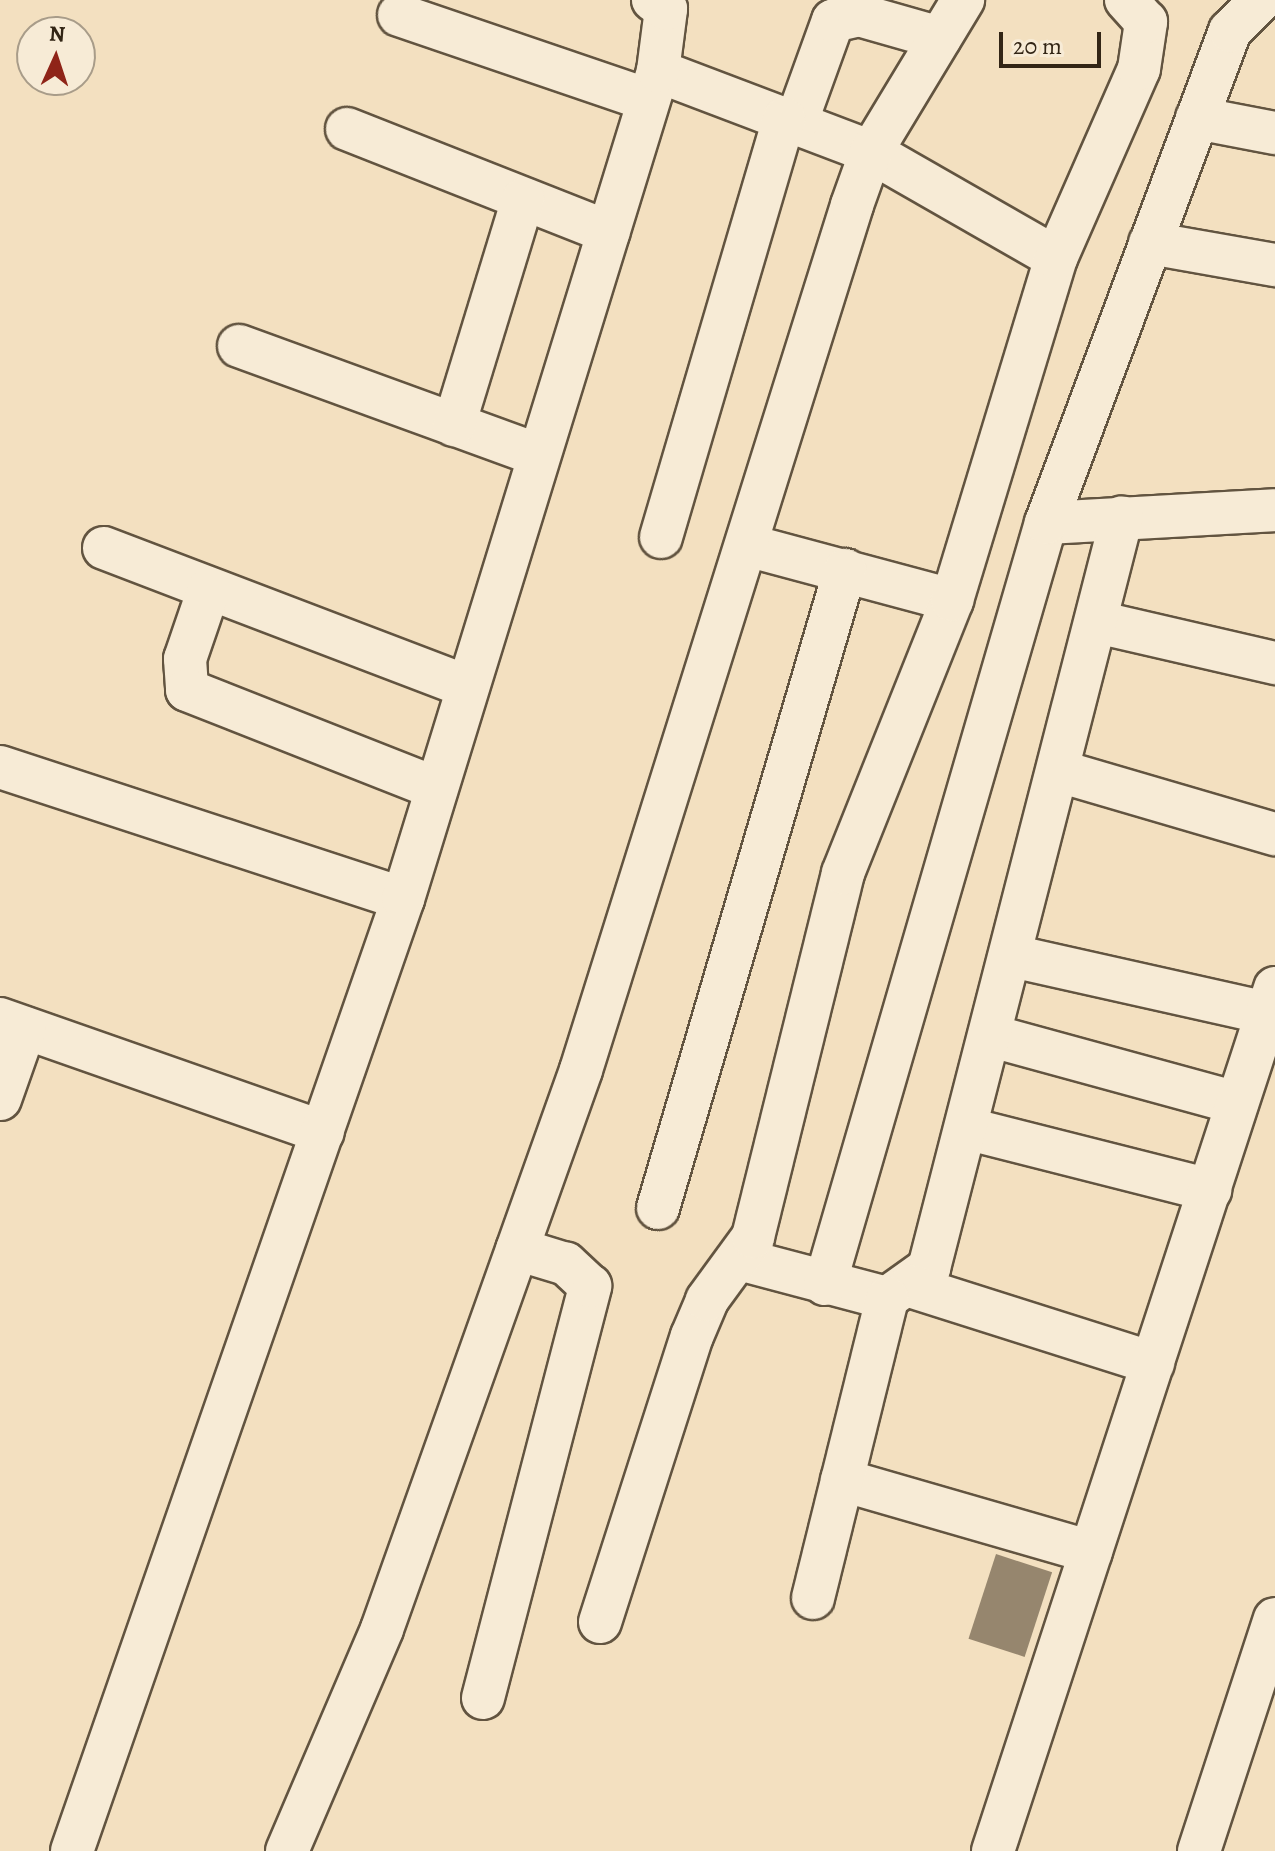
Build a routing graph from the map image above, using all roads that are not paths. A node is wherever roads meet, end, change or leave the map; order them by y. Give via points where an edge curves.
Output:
1 (963, 0) edge
2 (1126, 0) edge
3 (1261, 0) edge
4 (662, 3) edge
5 (399, 15) dead end
6 (940, 38) junction
7 (653, 86) junction
8 (1197, 118) junction
9 (790, 121) junction
10 (347, 129) dead end
11 (1275, 133) edge
12 (871, 152) junction
13 (523, 199) junction
14 (608, 232) junction
15 (1150, 243) junction
16 (1056, 258) junction
17 (1275, 265) edge
18 (239, 346) dead end
19 (454, 425) junction
20 (538, 455) junction
21 (1275, 510) edge
22 (1122, 517) junction
23 (1046, 523) junction
24 (661, 537) dead end
25 (750, 546) junction
26 (104, 548) dead end
27 (845, 570) junction
28 (209, 589) junction
29 (952, 600) junction
30 (1097, 622) junction
31 (1275, 663) edge
32 (465, 686) junction
33 (0, 767) edge
34 (1059, 771) junction
35 (436, 788) junction
36 (1275, 834) edge
37 (403, 899) junction
38 (1012, 956) junction
39 (1271, 1000) edge
40 (12, 1024) edge
41 (992, 1036) junction
42 (0, 1099) edge
43 (1237, 1103) junction
44 (969, 1129) junction
45 (323, 1132) junction
46 (1210, 1190) junction
47 (658, 1208) dead end
48 (517, 1249) junction
49 (739, 1259) junction
50 (825, 1284) junction
51 (898, 1292) junction
52 (1153, 1363) junction
53 (842, 1480) junction
54 (1091, 1552) junction
55 (813, 1598) dead end
56 (1275, 1619) edge
57 (600, 1622) dead end
58 (483, 1698) dead end
59 (72, 1851) edge
60 (287, 1851) edge
61 (993, 1851) edge
62 (1199, 1851) edge

1 - 6 street
2 - 16 street via 1146,22 1146,46
3 - 8 street via 1230,31
4 - 7 street
5 - 7 street
6 - 9 street via 859,15 833,21
6 - 12 street
7 - 9 street
7 - 14 street
8 - 11 street
8 - 15 street
9 - 12 street
9 - 24 street
10 - 13 street
12 - 16 street
12 - 25 street
13 - 14 street
13 - 19 street
14 - 20 street
15 - 17 street
15 - 23 street
16 - 29 street
18 - 19 street
19 - 20 street
20 - 32 street
21 - 22 street
22 - 23 street
22 - 30 street
23 - 50 street
25 - 27 street
25 - 48 street
26 - 28 street
27 - 29 street
27 - 47 street
28 - 32 street
28 - 35 street via 185,659 187,690
29 - 49 street via 843,873 753,1237
30 - 31 street
30 - 34 street
32 - 35 street
33 - 37 street
34 - 36 street
34 - 38 street
35 - 37 street
37 - 45 street
38 - 39 street
38 - 41 street
39 - 43 street
40 - 42 street
40 - 45 street
41 - 43 street
41 - 44 street
43 - 46 street
44 - 46 street
44 - 51 street via 941,1239
45 - 59 street
46 - 52 street
48 - 58 street via 566,1264 590,1286
48 - 60 street via 382,1629
49 - 50 street
49 - 57 street via 707,1300 692,1336
50 - 51 street
51 - 52 street
51 - 53 street
52 - 54 street
53 - 54 street
53 - 55 street
54 - 61 street
56 - 62 street

